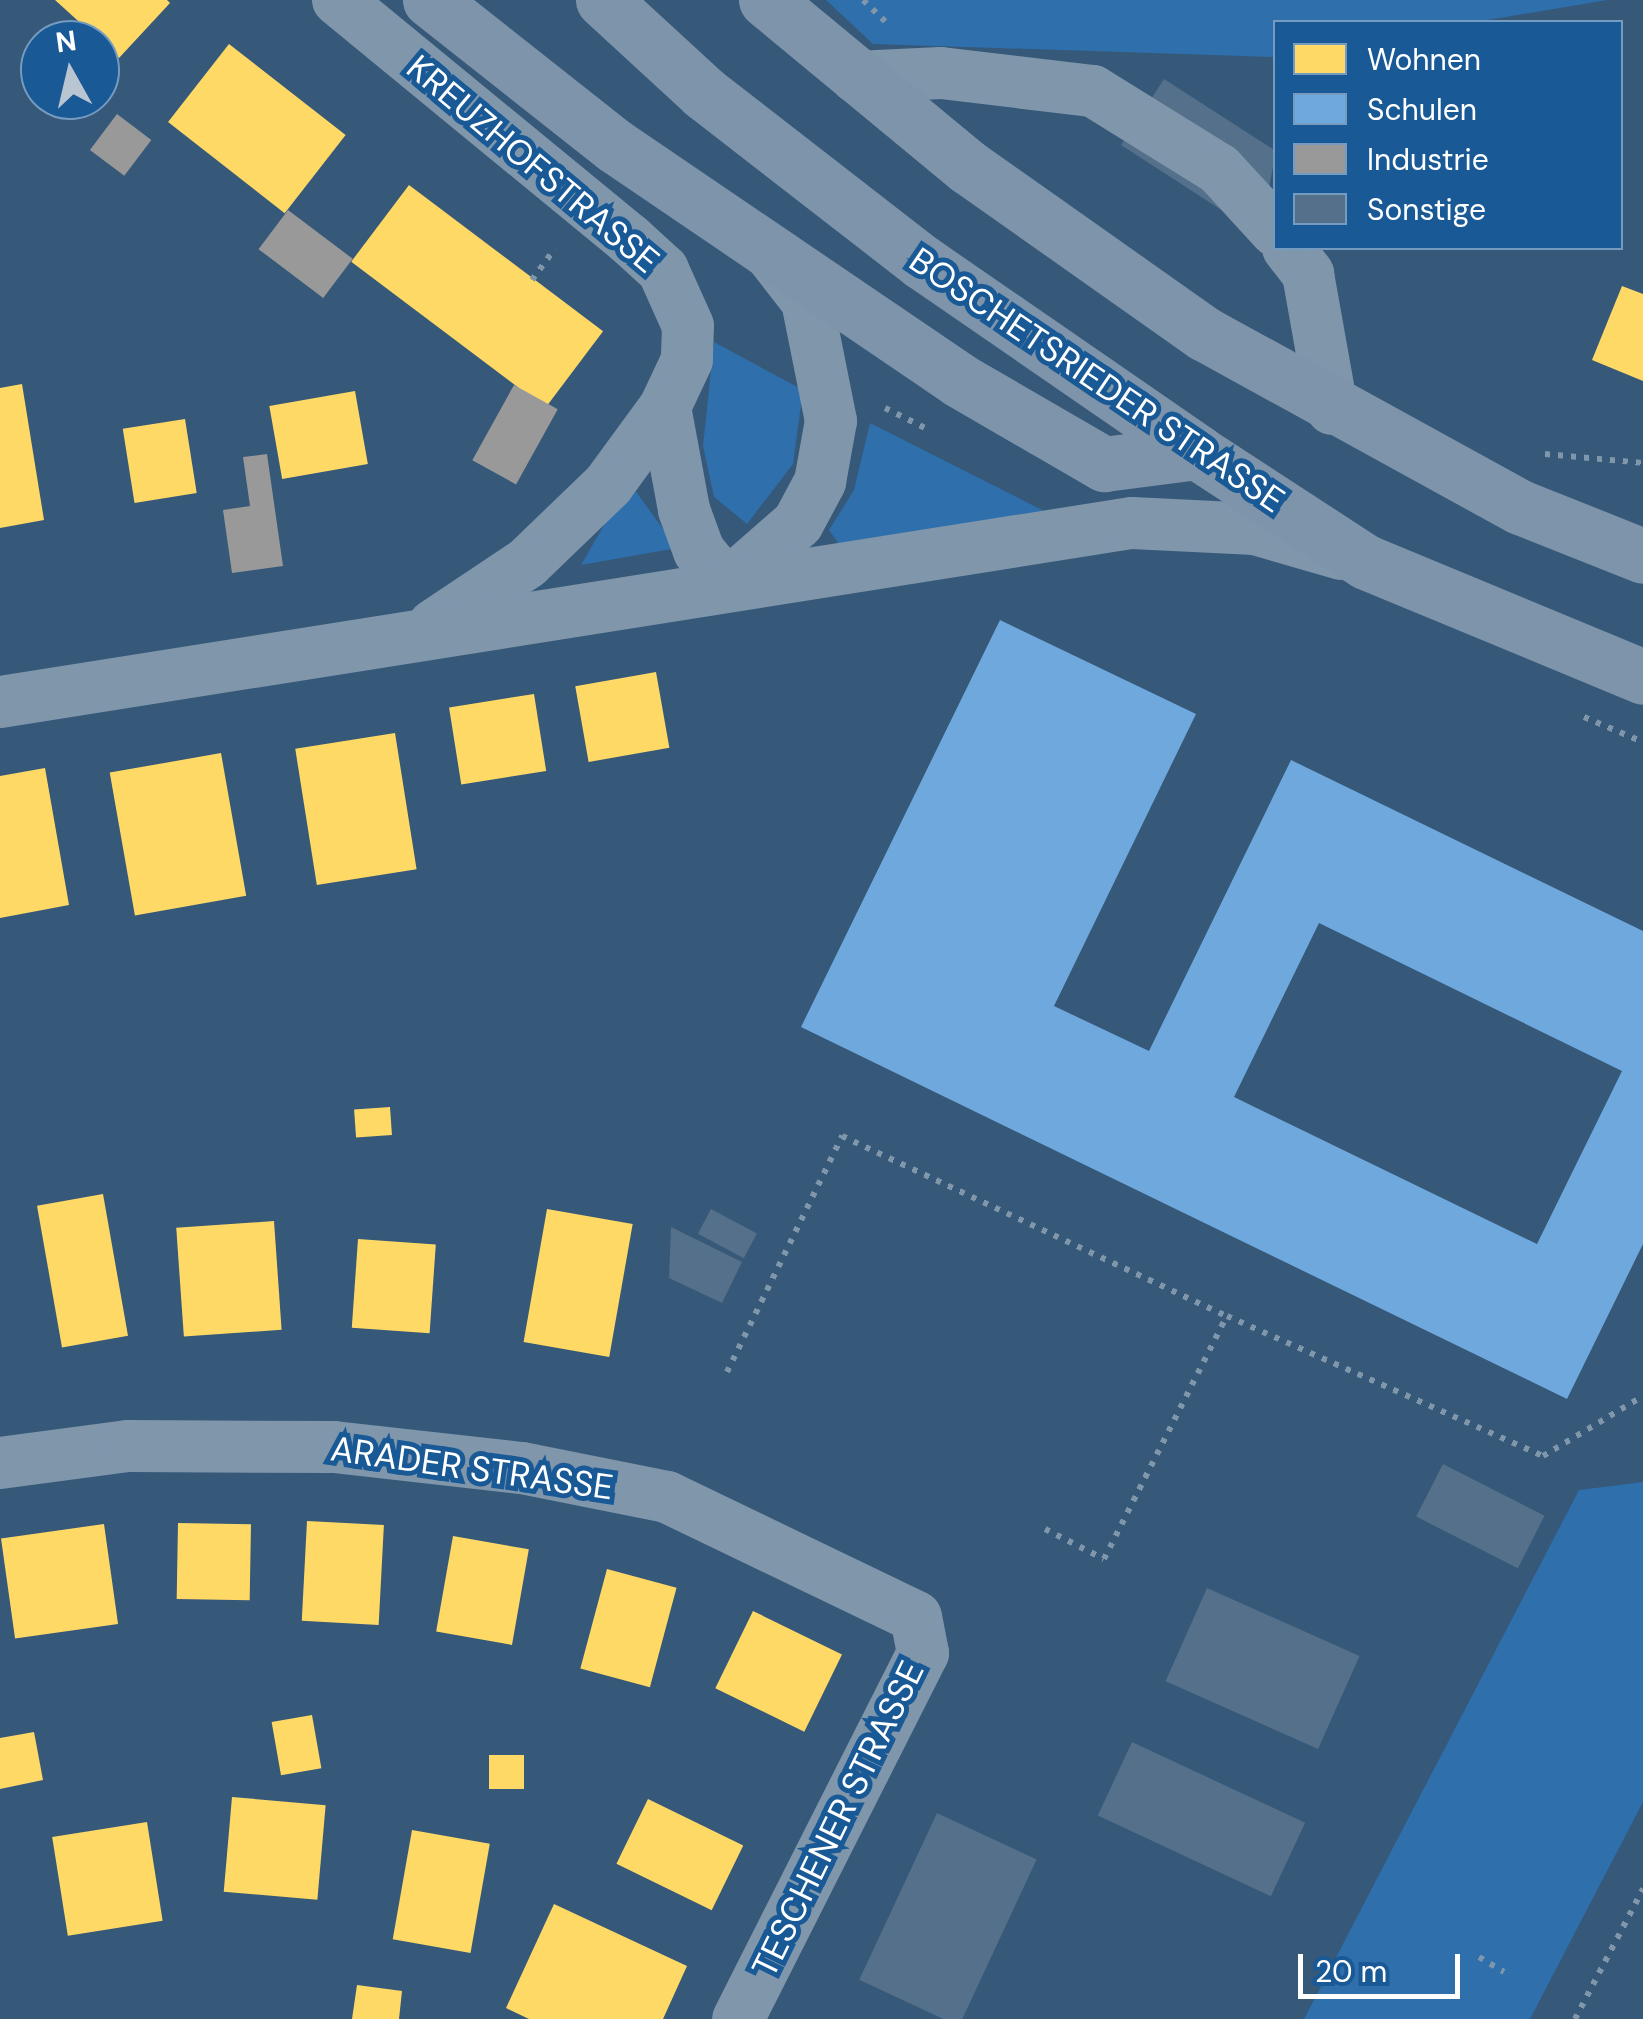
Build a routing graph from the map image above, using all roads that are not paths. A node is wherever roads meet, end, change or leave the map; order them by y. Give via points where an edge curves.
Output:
1 (338, 0) edge
2 (430, 0) edge
3 (603, 0) edge
4 (766, 0) edge
5 (856, 77) junction
6 (1273, 228) edge
7 (762, 244) junction
8 (1290, 250) edge
9 (665, 407) junction
10 (1332, 410) junction
11 (1197, 452) junction
12 (1643, 556) edge
13 (1366, 562) junction
14 (727, 585) junction
15 (420, 634) junction
16 (1643, 677) edge
17 (0, 702) edge
18 (0, 1463) edge
19 (916, 1617) joint
20 (738, 2019) edge

1 - 9 street, KREUZHOFSTRASSE via 663,270 688,326 687,360
2 - 7 highway via 615,146
3 - 11 main road, BOSCHETSRIEDER STRASSE via 704,93 922,262
4 - 5 main road
5 - 6 street via 941,73 1094,91 1220,169
5 - 10 main road via 1082,251
7 - 11 highway via 959,380 1104,464
7 - 14 street via 808,301 831,421 820,482 798,524
8 - 10 street via 1308,274
9 - 14 street via 684,510 699,551
9 - 15 street, KREUZHOFSTRASSE via 608,485 527,563
10 - 12 main road via 1520,507
11 - 13 main road, BOSCHETSRIEDER STRASSE
13 - 14 street via 1255,529 1132,523
13 - 16 main road, BOSCHETSRIEDER STRASSE
14 - 15 street
15 - 17 street
18 - 19 street, ARADER STRASSE via 128,1446 334,1447 522,1468 667,1498
19 - 20 street, TESCHENER STRASSE via 923,1653

